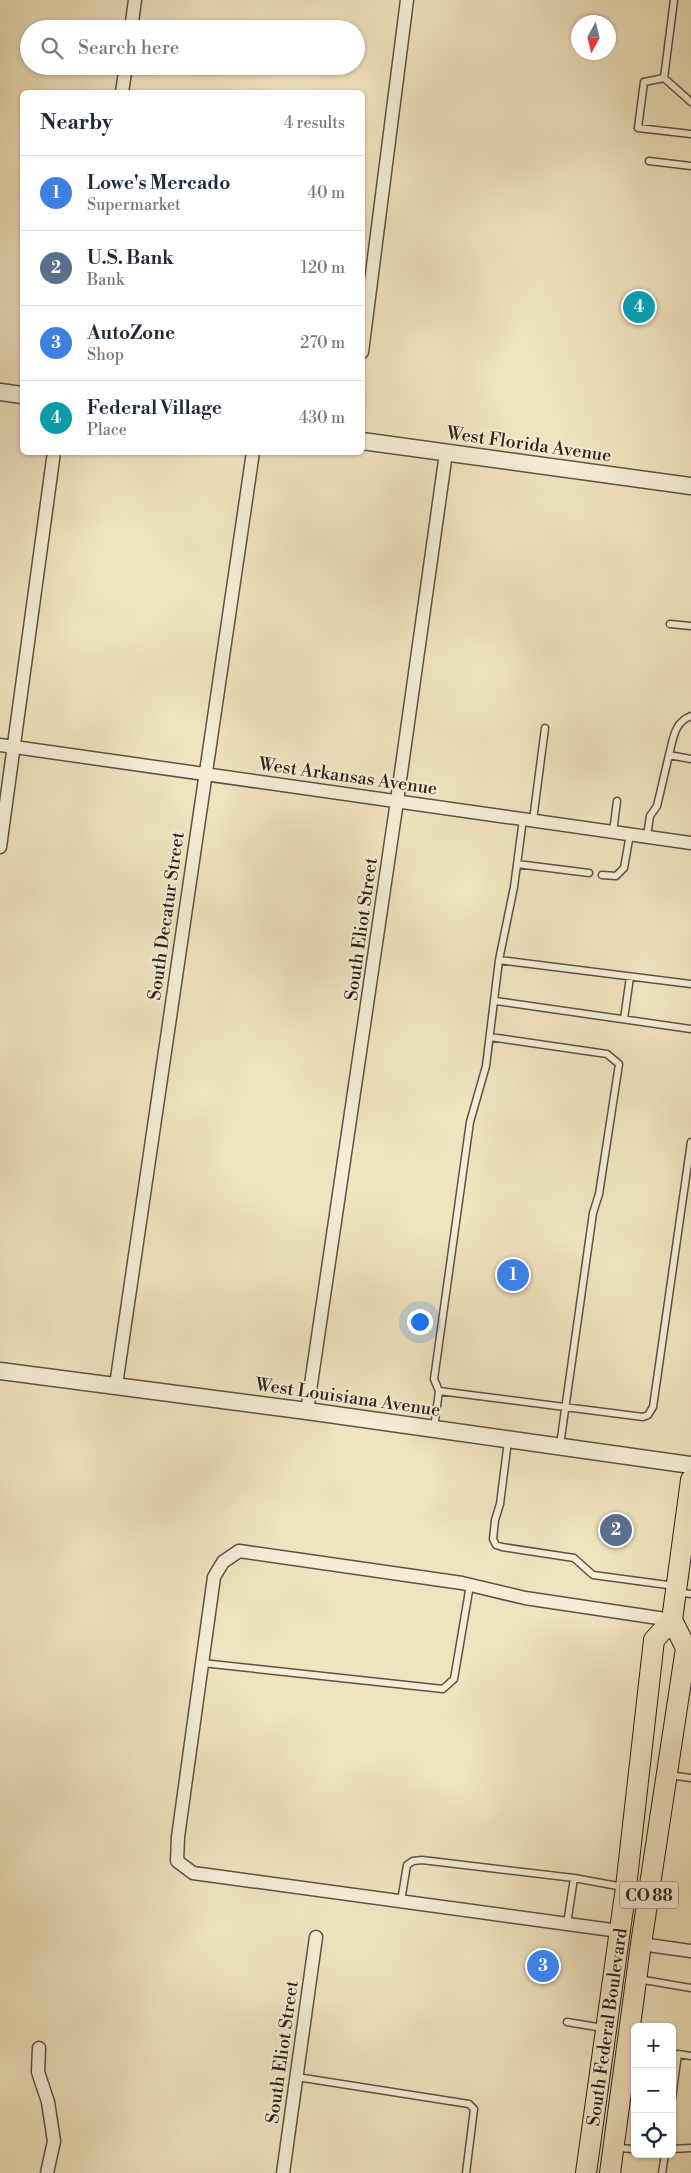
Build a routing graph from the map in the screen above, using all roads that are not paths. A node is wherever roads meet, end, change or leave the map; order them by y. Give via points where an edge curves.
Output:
1 (135, 0) edge
2 (407, 0) edge
3 (674, 0) edge
4 (132, 20) edge
5 (125, 75) edge
6 (664, 78) junction
7 (122, 90) edge
8 (691, 102) edge
9 (691, 134) edge
10 (649, 161) dead end
11 (691, 166) edge
12 (365, 329) edge
13 (0, 392) edge
14 (20, 395) edge
15 (365, 441) edge
16 (446, 453) junction
17 (54, 455) edge
18 (253, 455) edge
19 (691, 486) edge
20 (670, 624) dead end
21 (691, 626) edge
22 (691, 716) edge
23 (545, 728) dead end
24 (0, 745) edge
25 (14, 747) junction
26 (669, 756) junction
27 (691, 759) edge
28 (204, 774) junction
29 (398, 801) junction
30 (617, 801) dead end
31 (528, 820) junction
32 (613, 832) junction
33 (630, 834) junction
34 (647, 836) junction
35 (691, 843) edge
36 (0, 847) edge
37 (517, 864) junction
38 (589, 873) dead end
39 (602, 875) dead end
40 (500, 960) junction
41 (630, 977) junction
42 (691, 984) edge
43 (496, 1001) junction
44 (624, 1020) junction
45 (691, 1029) edge
46 (490, 1037) junction
47 (691, 1142) edge
48 (689, 1169) edge
49 (0, 1371) edge
50 (116, 1385) junction
51 (439, 1391) junction
52 (565, 1407) junction
53 (307, 1411) junction
54 (434, 1429) junction
55 (508, 1439) junction
56 (560, 1447) junction
57 (691, 1465) edge
58 (691, 1480) edge
59 (470, 1585) junction
60 (681, 1591) edge
61 (672, 1620) junction
62 (689, 1648) edge
63 (202, 1663) junction
64 (667, 1775) junction
65 (691, 1778) edge
66 (574, 1878) junction
67 (626, 1887) junction
68 (401, 1901) junction
69 (567, 1924) junction
70 (619, 1932) junction
71 (316, 1937) dead end
72 (641, 1944) junction
73 (691, 1951) edge
74 (636, 1979) junction
75 (691, 1988) edge
76 (567, 2022) dead end
77 (633, 2023) edge
78 (606, 2028) junction
79 (39, 2048) dead end
80 (631, 2048) edge
81 (676, 2053) edge
82 (691, 2056) edge
83 (297, 2077) junction
84 (614, 2148) junction
85 (691, 2148) edge
86 (631, 2149) edge
87 (676, 2149) edge
88 (664, 2158) edge
89 (47, 2173) edge
90 (284, 2173) edge
91 (466, 2173) edge
92 (586, 2173) edge
93 (610, 2173) edge
94 (662, 2173) edge

1 - 4 street
2 - 12 street
3 - 6 lane
5 - 7 street
6 - 8 lane
6 - 9 lane via 644,82 638,128
10 - 11 lane
13 - 14 street
15 - 16 street, West Florida Avenue
16 - 19 street, West Florida Avenue
16 - 29 street, South Eliot Street
17 - 25 street
18 - 28 street, South Decatur Street
20 - 21 lane
22 - 26 lane via 676,727
23 - 31 lane
24 - 25 street, West Arkansas Avenue
25 - 28 street, West Arkansas Avenue
25 - 36 street
26 - 27 lane
26 - 34 lane
28 - 29 street, West Arkansas Avenue
28 - 50 street, South Decatur Street
29 - 31 street, West Arkansas Avenue
29 - 53 street, South Eliot Street
30 - 32 lane
31 - 32 street, West Arkansas Avenue
31 - 37 lane
32 - 33 street, West Arkansas Avenue
33 - 34 street, West Arkansas Avenue
33 - 39 lane via 624,868 616,876
34 - 35 street, West Arkansas Avenue
37 - 38 lane
37 - 40 lane
40 - 41 lane
40 - 43 lane
41 - 42 lane
41 - 44 lane
43 - 44 lane
43 - 46 lane
44 - 45 lane
46 - 51 lane via 486,1066 470,1122 434,1379
46 - 52 lane via 607,1054 619,1064 600,1194 593,1213
47 - 48 lane
48 - 52 lane via 651,1412 643,1417
49 - 50 street, West Louisiana Avenue
50 - 53 street, West Louisiana Avenue
51 - 52 lane
51 - 54 lane
52 - 56 lane
53 - 54 street, West Louisiana Avenue
54 - 55 street, West Louisiana Avenue
55 - 56 street, West Louisiana Avenue
55 - 60 lane via 495,1520 493,1538 496,1545 574,1558 593,1575
56 - 57 street, West Louisiana Avenue
58 - 60 main road
59 - 61 street via 525,1598
59 - 63 lane via 454,1679 443,1688
59 - 63 street via 239,1551 223,1562 214,1577
60 - 61 main road
61 - 62 main road, South Federal Boulevard / CO 88
61 - 67 main road, South Federal Boulevard / CO 88 via 654,1640
62 - 64 main road, South Federal Boulevard / CO 88
63 - 68 street via 177,1861 193,1873
64 - 65 lane
64 - 72 main road, South Federal Boulevard / CO 88
66 - 67 lane
66 - 68 lane via 413,1861 407,1865
66 - 69 lane
67 - 70 main road, South Federal Boulevard / CO 88
68 - 69 street
69 - 70 street
70 - 78 main road, South Federal Boulevard / CO 88
71 - 83 street, South Eliot Street
72 - 73 street
72 - 74 main road, South Federal Boulevard / CO 88
74 - 75 lane
74 - 77 main road, South Federal Boulevard / CO 88
76 - 78 lane
78 - 92 main road, South Federal Boulevard / CO 88
79 - 89 street via 38,2072 48,2102 54,2141
80 - 84 main road, South Federal Boulevard / CO 88
81 - 82 lane
83 - 90 street, South Eliot Street
83 - 91 lane via 469,2104 474,2109
84 - 86 lane
84 - 93 main road, South Federal Boulevard / CO 88
85 - 87 lane
88 - 94 lane

